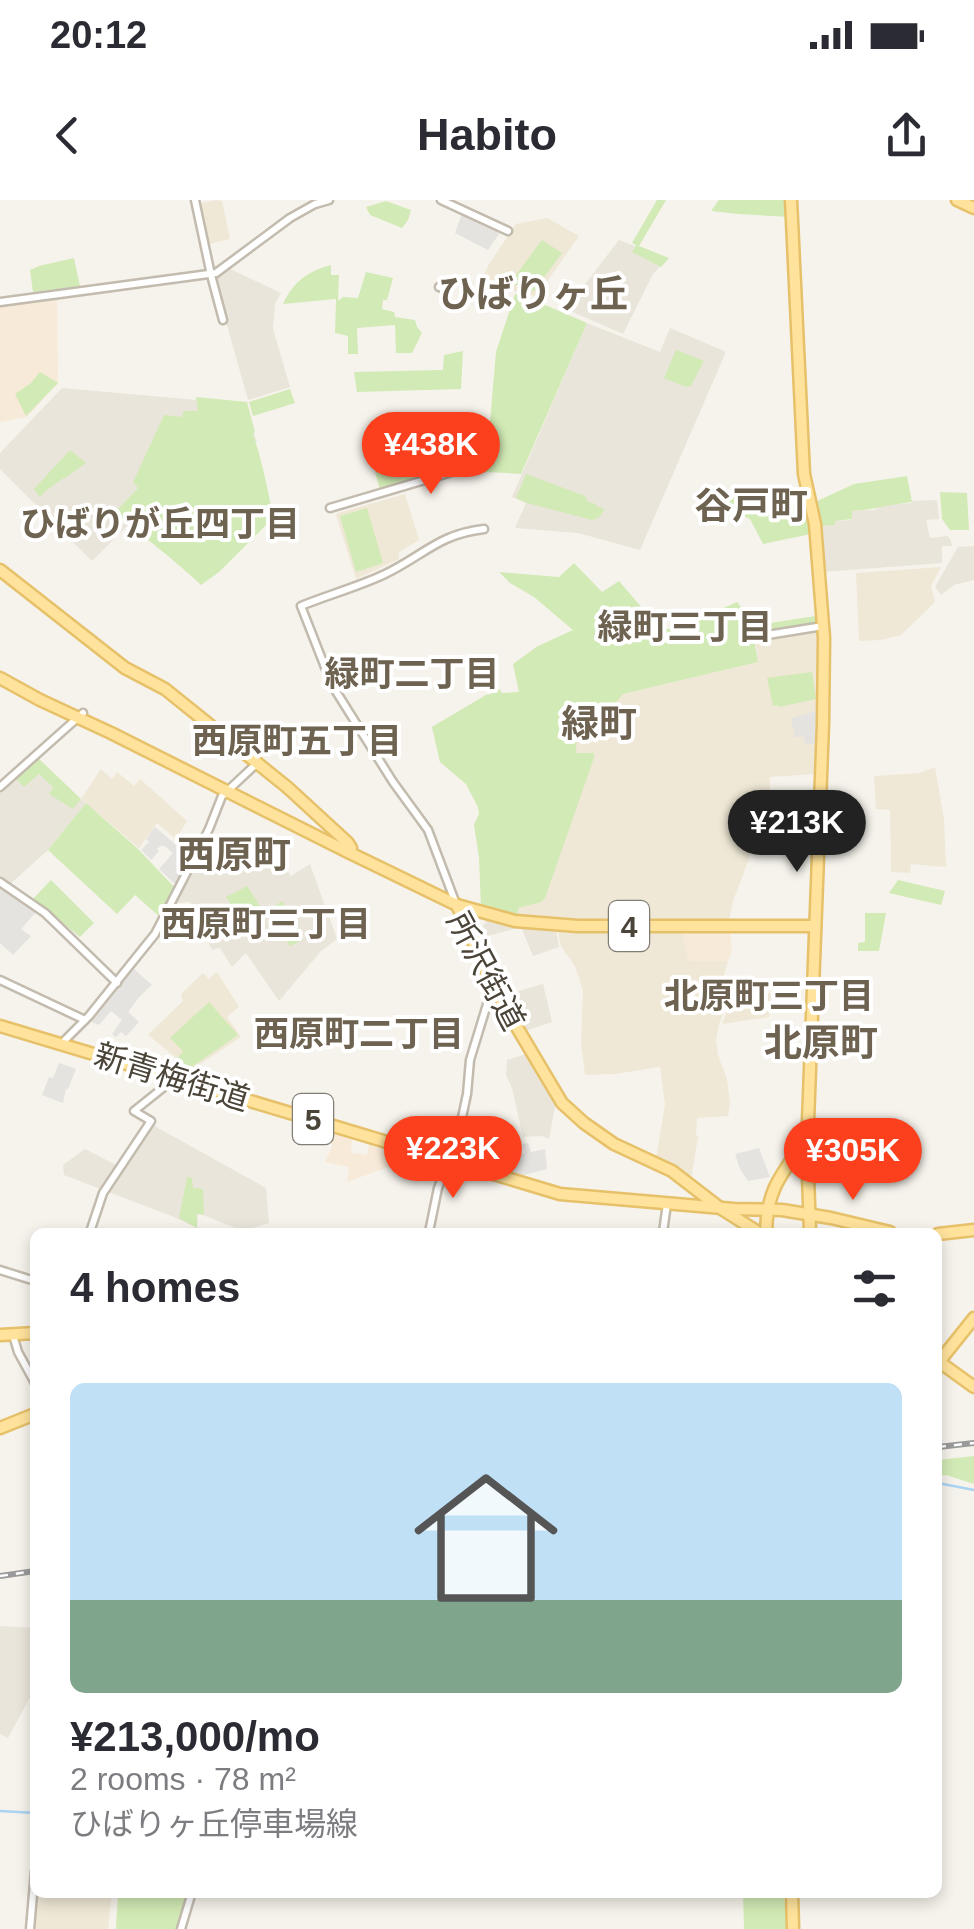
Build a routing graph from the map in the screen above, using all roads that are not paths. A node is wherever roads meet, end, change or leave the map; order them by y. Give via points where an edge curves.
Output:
1 (194, 200) edge
2 (329, 200) edge
3 (441, 200) edge
4 (792, 200) edge
5 (957, 200) edge
6 (974, 208) edge
7 (508, 232) dead end
8 (210, 275) junction
9 (0, 302) edge
10 (223, 320) dead end
11 (472, 466) dead end
12 (330, 508) dead end
13 (484, 530) dead end
14 (0, 570) edge
15 (823, 626) junction
16 (755, 637) dead end
17 (0, 678) edge
18 (80, 716) junction
19 (261, 764) junction
20 (0, 787) edge
21 (224, 792) junction
22 (350, 853) junction
23 (0, 882) edge
24 (456, 905) junction
25 (815, 926) junction
26 (0, 980) edge
27 (117, 982) junction
28 (493, 987) junction
29 (85, 1020) junction
30 (0, 1026) edge
31 (62, 1044) junction
32 (175, 1078) junction
33 (807, 1148) junction
34 (450, 1162) junction
35 (701, 1203) junction
36 (667, 1204) junction
37 (766, 1210) junction
38 (724, 1212) junction
39 (808, 1214) junction
40 (91, 1228) edge
41 (429, 1228) edge
42 (664, 1228) edge
43 (751, 1228) edge
44 (759, 1228) edge
45 (810, 1228) edge
46 (872, 1228) edge
47 (974, 1230) edge
48 (942, 1234) edge
49 (0, 1270) edge
50 (30, 1279) edge
51 (974, 1318) edge
52 (6, 1334) edge
53 (942, 1358) edge
54 (942, 1366) edge
55 (30, 1375) edge
56 (974, 1389) edge
57 (30, 1416) edge
58 (0, 1428) edge
59 (33, 1898) edge
60 (190, 1898) edge
61 (792, 1898) edge
62 (30, 1929) edge
63 (181, 1929) edge
64 (793, 1929) edge

1 - 8 street
2 - 8 street via 290,218
3 - 7 street
4 - 15 main road via 804,474
5 - 6 main road
8 - 9 street
8 - 10 street
11 - 12 street
13 - 24 street via 442,540 381,576 301,606 332,685 428,830
14 - 19 main road, 所沢街道 / 4
15 - 16 street
15 - 25 main road
17 - 18 main road, 4
18 - 20 street
18 - 21 main road, 4
19 - 21 street
19 - 22 main road, 所沢街道 / 4 via 348,843
21 - 22 main road, 4
21 - 27 street via 164,920
22 - 24 main road, 所沢街道 / 4
23 - 27 street via 45,913
24 - 25 main road, 4 via 563,926
24 - 28 main road, 所沢街道
25 - 33 main road
26 - 29 street
27 - 29 street
28 - 34 street
28 - 35 main road, 所沢街道 via 558,1098 614,1144 672,1170
29 - 31 street
30 - 31 main road, 新青梅街道 / 5
31 - 32 main road, 新青梅街道 / 5
32 - 34 main road, 新青梅街道 / 5
32 - 40 street via 134,1110 151,1121 103,1193
33 - 37 main road via 776,1181
33 - 39 main road
34 - 36 main road, 新青梅街道 / 5 via 560,1194
34 - 41 street
35 - 36 main road, 新青梅街道 / 5
35 - 38 main road, 新青梅街道 / 5
36 - 42 street
37 - 38 main road, 新青梅街道
37 - 39 main road, 新青梅街道
37 - 44 main road
38 - 43 main road
39 - 45 main road
39 - 46 main road, 新青梅街道
47 - 48 main road
49 - 50 street
51 - 53 main road
52 - 55 street
54 - 56 main road
57 - 58 main road
59 - 62 street
60 - 63 street
61 - 64 main road

